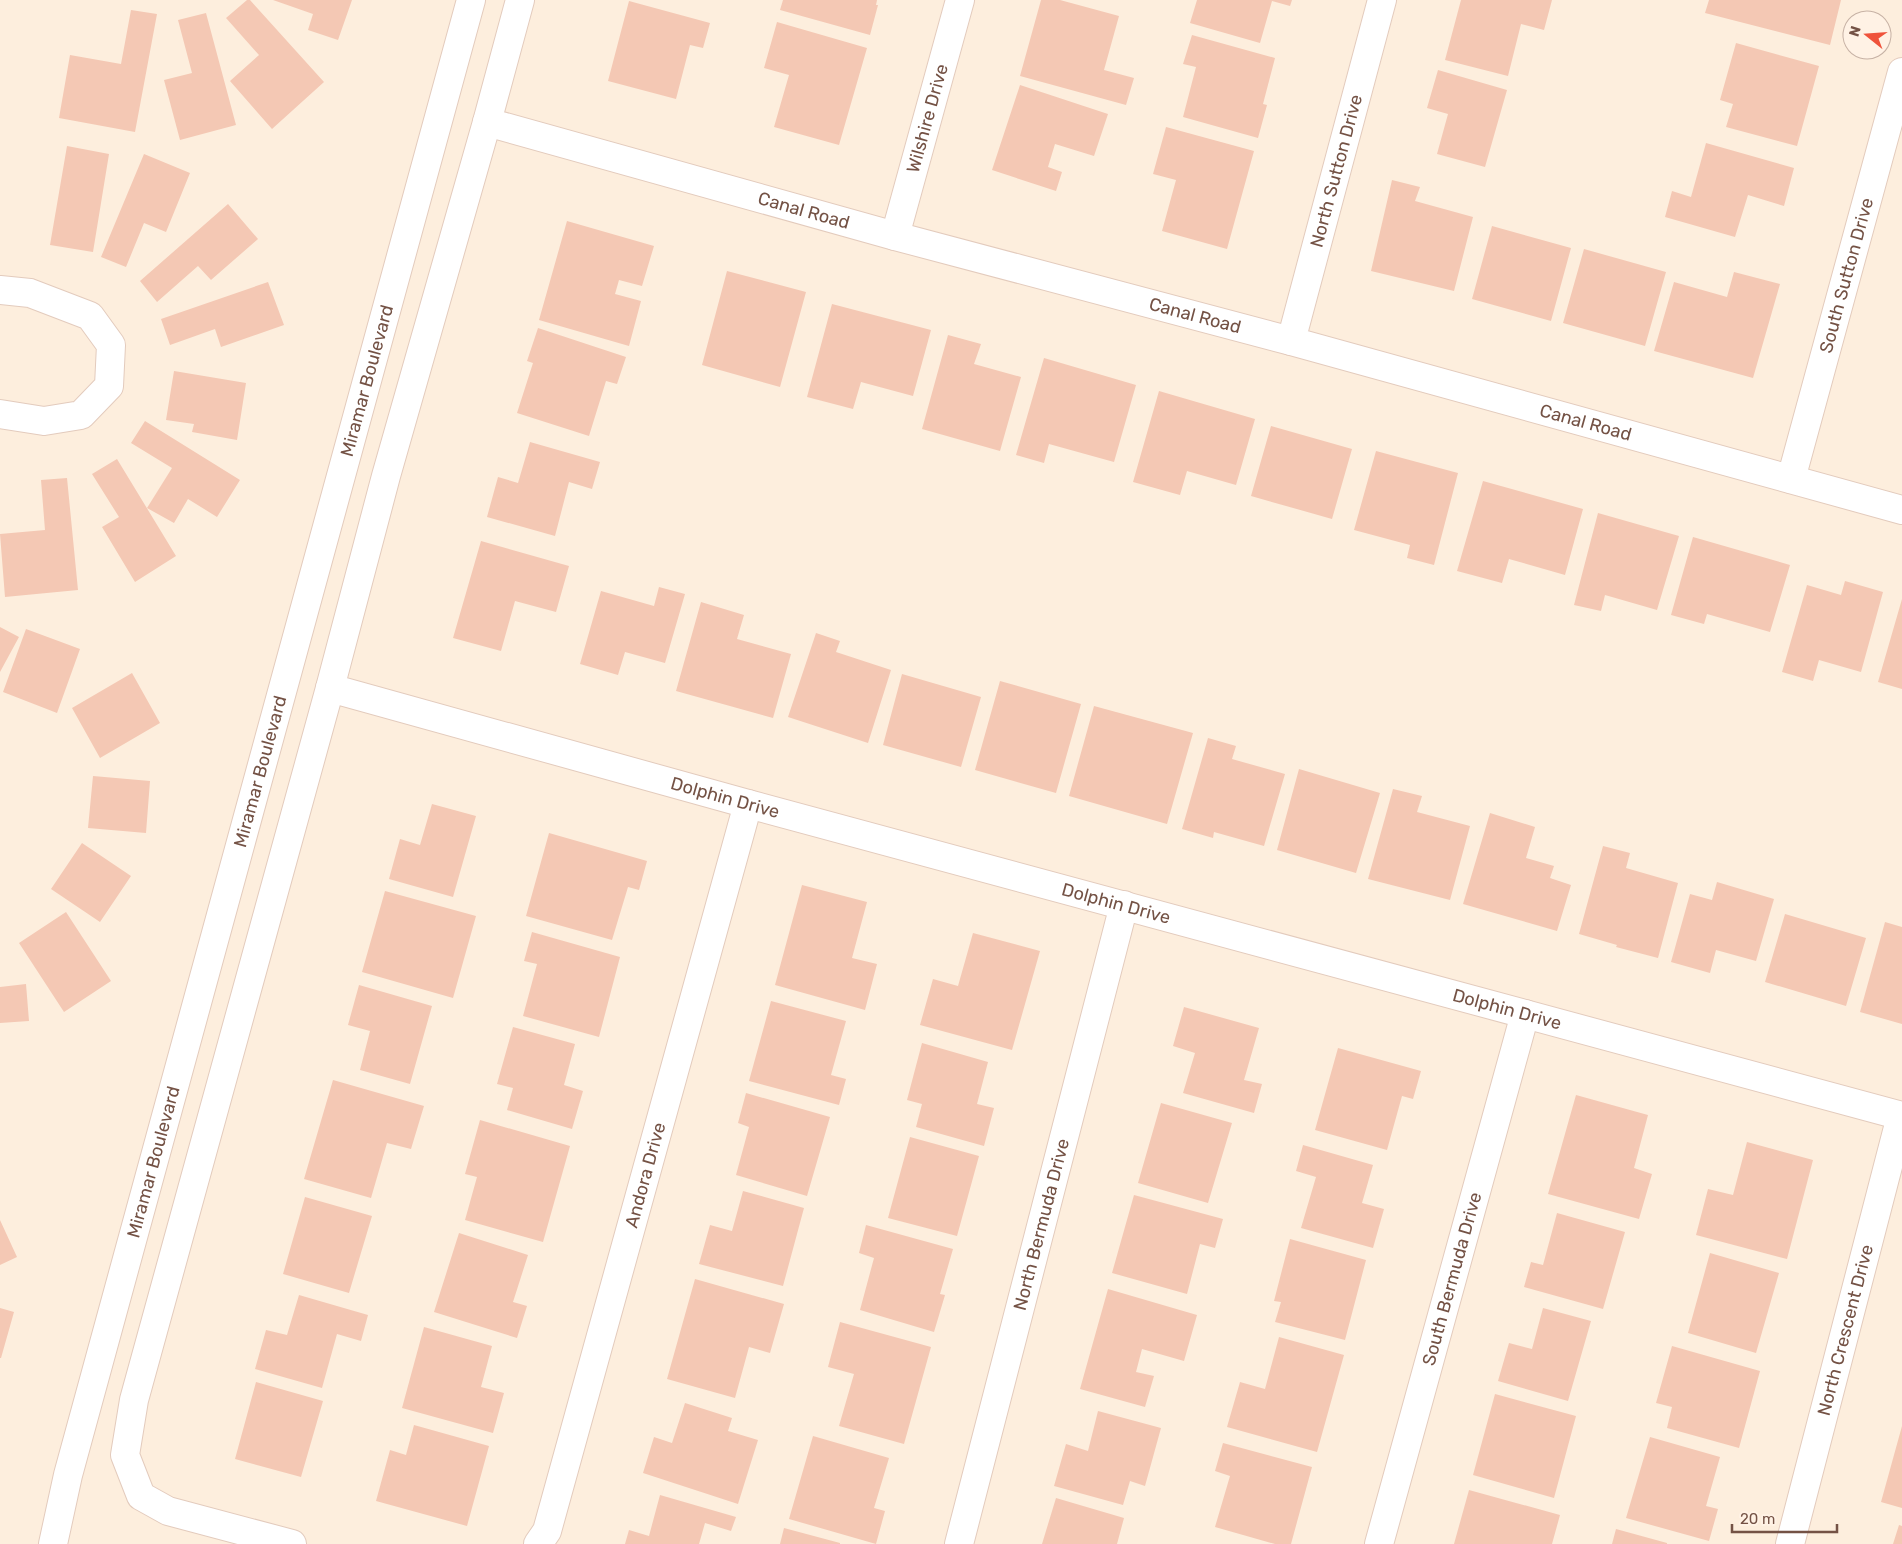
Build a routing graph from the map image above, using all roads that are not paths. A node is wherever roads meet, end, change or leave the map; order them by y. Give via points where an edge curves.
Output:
1 (472, 0) edge
2 (520, 0) edge
3 (960, 0) edge
4 (1382, 0) edge
5 (1902, 72) edge
6 (487, 122) junction
7 (895, 236) junction
8 (0, 290) edge
9 (1291, 341) junction
10 (0, 414) edge
11 (1791, 479) junction
12 (1902, 510) edge
13 (330, 688) junction
14 (748, 804) junction
15 (1124, 905) junction
16 (1525, 1014) junction
17 (1901, 1116) edge
18 (52, 1544) edge
19 (292, 1544) edge
20 (538, 1544) edge
21 (959, 1544) edge
22 (1379, 1544) edge
23 (1790, 1544) edge

1 - 18 street, Miramar Boulevard
2 - 6 street
3 - 7 street, Wilshire Drive
4 - 9 street, North Sutton Drive
5 - 11 street, South Sutton Drive
6 - 7 street, Canal Road
6 - 13 street via 388,467
7 - 9 street, Canal Road
8 - 10 street via 30,293 90,316 111,345 109,386 81,415 44,421
9 - 11 street, Canal Road
11 - 12 street, Canal Road
13 - 14 street, Dolphin Drive
13 - 19 street via 134,1400 126,1455 141,1496 168,1511
14 - 15 street, Dolphin Drive
14 - 20 street, Andora Drive via 550,1521
15 - 16 street, Dolphin Drive
15 - 21 street, North Bermuda Drive
16 - 17 street, Dolphin Drive
16 - 22 street, South Bermuda Drive
17 - 23 street, North Crescent Drive

